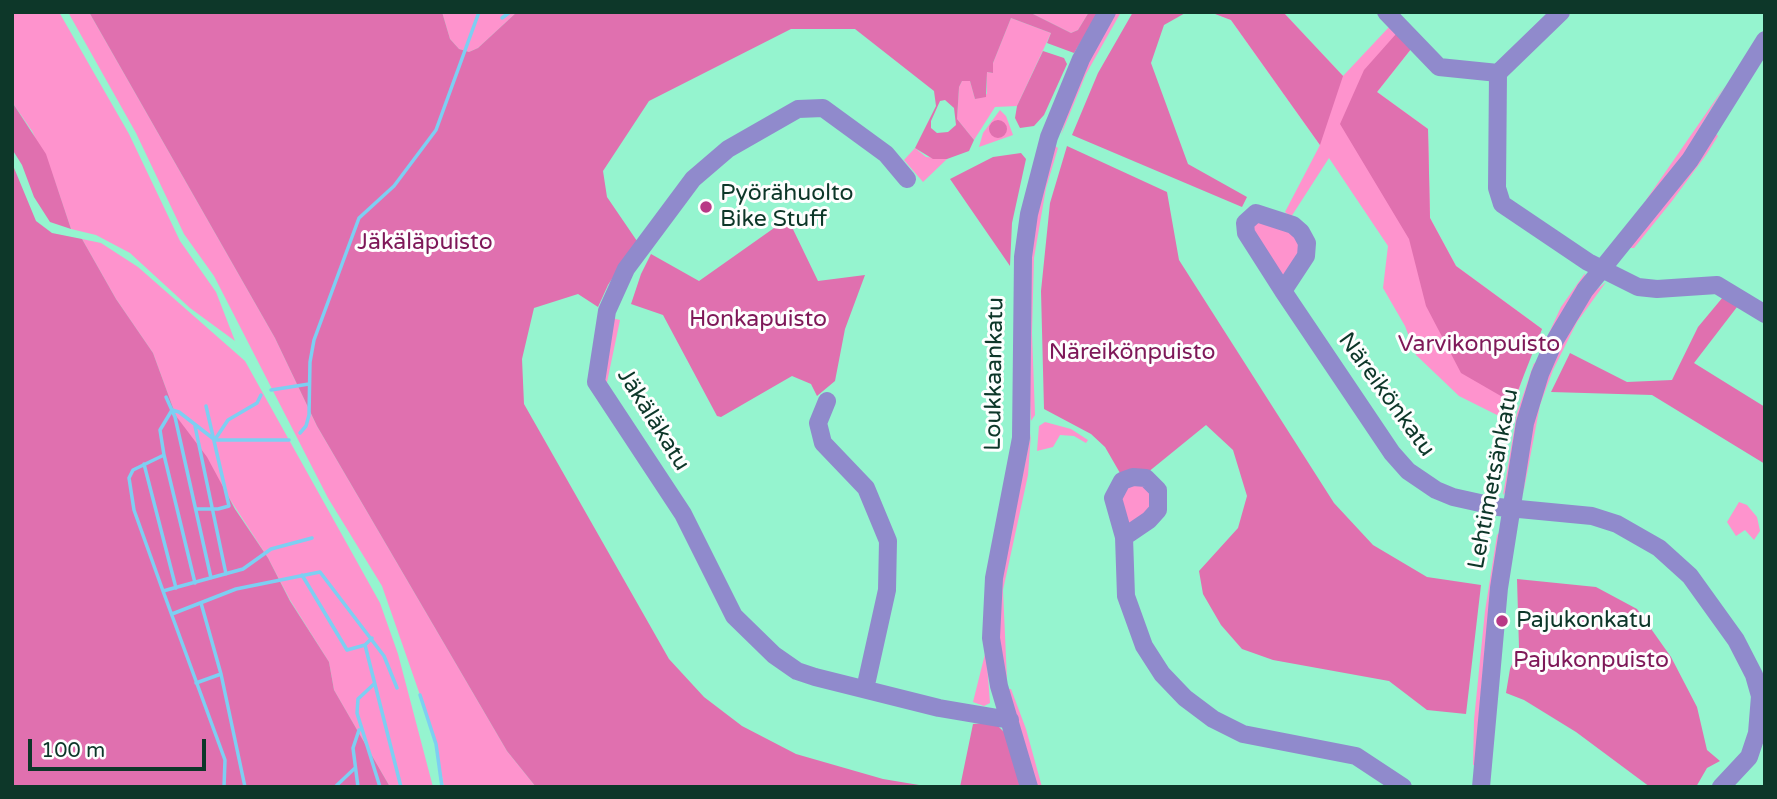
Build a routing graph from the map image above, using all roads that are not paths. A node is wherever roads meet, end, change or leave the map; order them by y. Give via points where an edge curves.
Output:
1 (1107, 12) edge
2 (1387, 12) edge
3 (1561, 12) edge
4 (1765, 40) edge
5 (1498, 73) junction
6 (907, 179) dead end
7 (1602, 269) junction
8 (1283, 291) dead end
9 (1765, 314) edge
10 (827, 401) dead end
11 (1511, 507) junction
12 (1124, 537) dead end
13 (1761, 683) edge
14 (865, 689) junction
15 (1010, 720) junction
16 (1029, 787) edge
17 (1403, 787) edge
18 (1480, 787) edge
19 (1721, 787) edge

1 - 15 street, Loukkaankatu via 1052,127 1029,214 1023,257 1021,438 991,604 994,662
2 - 5 street via 1439,67
3 - 5 street
4 - 7 street, Lehtimetsänkatu via 1690,160
5 - 7 street via 1500,201
6 - 14 street, Jäkäläkatu via 886,154 823,108 798,109 728,149 693,179 626,269 607,311 596,375 609,405 687,521 738,621 797,671
7 - 9 street via 1645,289 1721,286
7 - 11 street, Lehtimetsänkatu via 1571,312 1540,374 1525,423
8 - 11 street, Näreikönkatu via 1405,468 1453,497
10 - 14 street via 818,423 823,443 866,488 888,541 887,590
11 - 13 street via 1607,520 1659,548 1690,576 1714,607
11 - 18 street, Lehtimetsänkatu via 1487,687
12 - 17 street via 1124,581 1136,630 1162,674 1185,698 1243,734 1356,756
13 - 19 street via 1754,744 1747,760
14 - 15 street, Jäkäläkatu
15 - 16 street, Loukkaankatu

